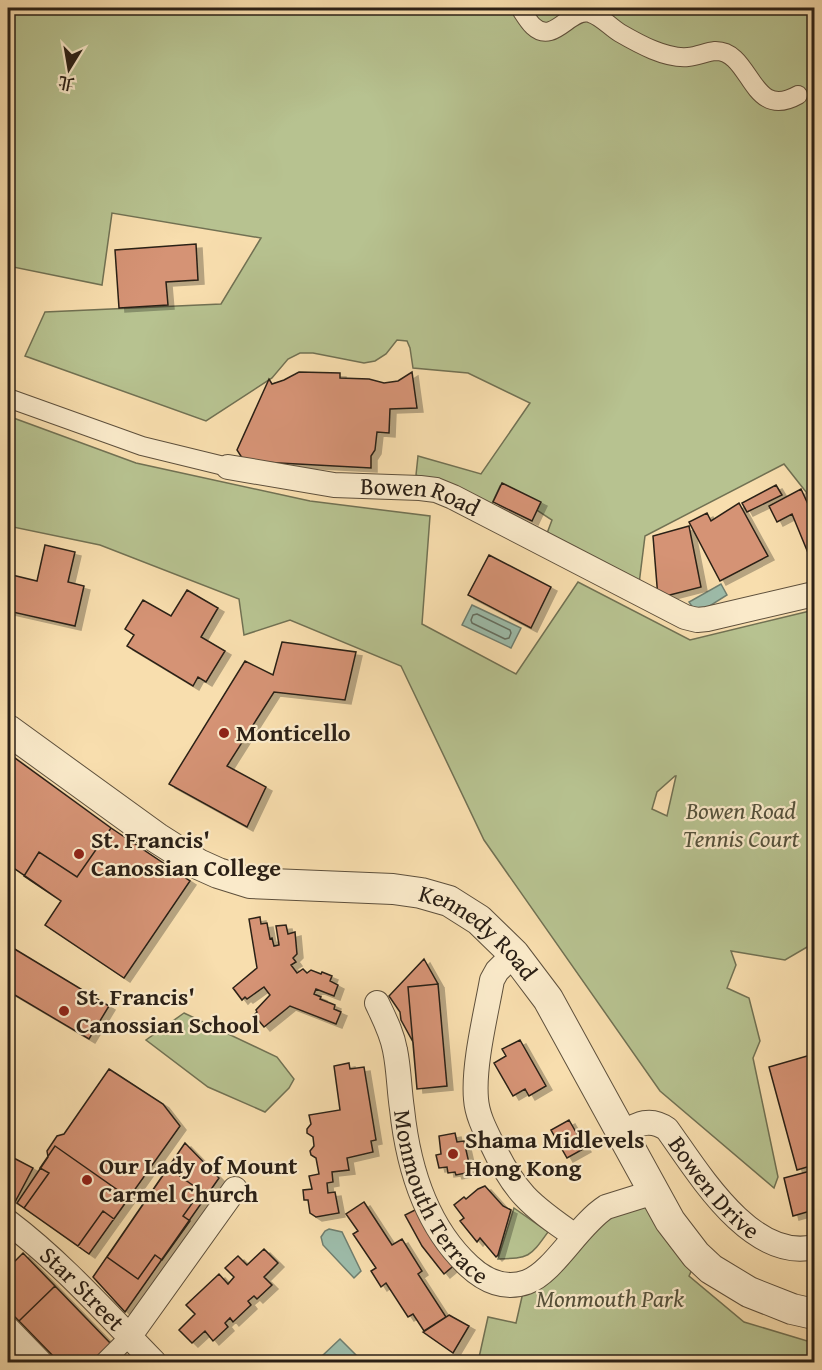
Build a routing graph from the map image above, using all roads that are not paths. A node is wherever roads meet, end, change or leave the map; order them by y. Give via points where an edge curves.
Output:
1 (520, 8) edge
2 (798, 94) dead end
3 (8, 398) edge
4 (228, 467) joint
5 (814, 594) edge
6 (8, 730) edge
7 (514, 954) junction
8 (377, 1003) dead end
9 (622, 1133) junction
10 (235, 1189) dead end
11 (654, 1192) junction
12 (8, 1222) edge
13 (575, 1236) junction
14 (814, 1247) edge
15 (814, 1314) edge
16 (8, 1329) edge
17 (129, 1338) junction
18 (40, 1362) edge
19 (104, 1362) edge
20 (154, 1362) edge

1 - 2 street via 539,30 550,31 588,12 667,55 726,53 736,59 755,88 768,98 781,100
3 - 4 street, Bowen Road via 142,447
4 - 5 street, Bowen Road via 334,485 436,490 697,620
6 - 7 street, Kennedy Road via 157,838 218,873 250,883 393,889 435,896 478,920
7 - 9 street, Kennedy Road via 548,999
7 - 13 street via 492,980 476,1079 478,1113 499,1160 521,1194
8 - 13 street, Monmouth Terrace via 396,1051 413,1168 429,1210 450,1246 490,1281 511,1285 538,1276
9 - 11 street, Kennedy Road
9 - 14 street, Bowen Drive via 643,1122 661,1125 738,1221 782,1245
10 - 17 street
11 - 13 street, Monmouth Terrace via 606,1207
11 - 15 street, Kennedy Road via 682,1238 711,1269 771,1302
12 - 17 street, Star Street
16 - 18 street
17 - 19 street
17 - 20 street, Star Street

